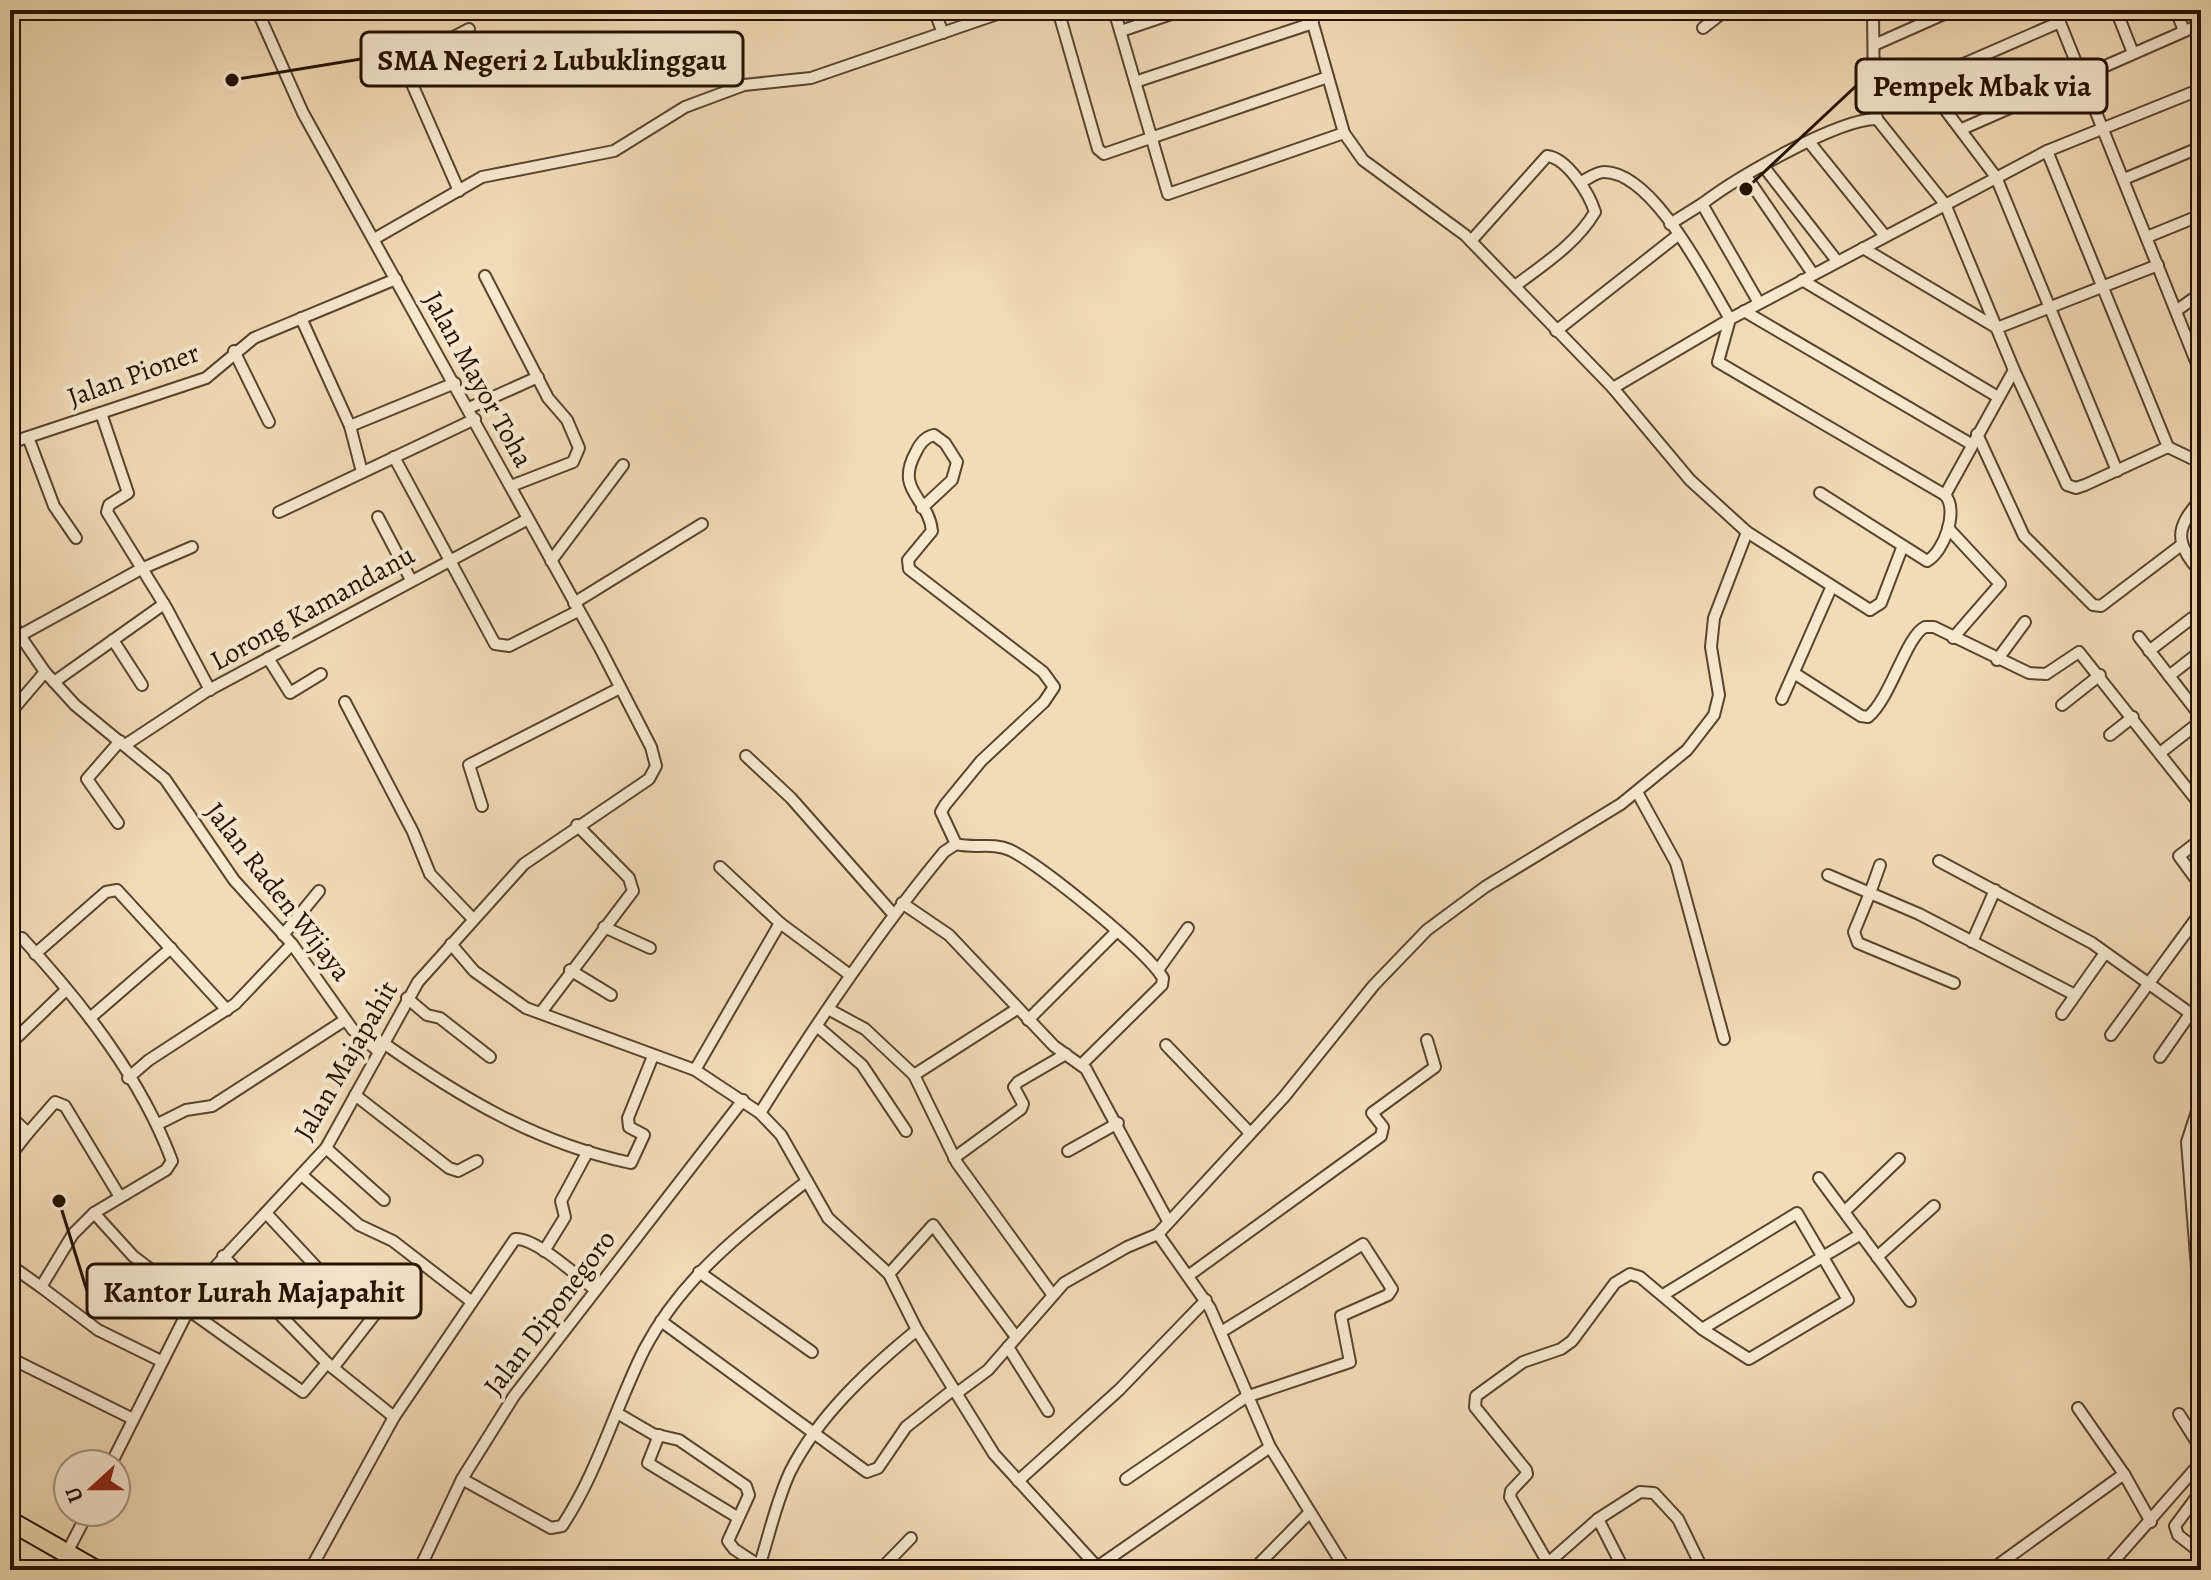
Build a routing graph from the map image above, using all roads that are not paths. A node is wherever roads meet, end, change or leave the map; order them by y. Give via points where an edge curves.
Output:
1 (257, 10) edge
2 (934, 10) edge
3 (1009, 10) edge
4 (1058, 10) edge
5 (1114, 10) edge
6 (1183, 10) edge
7 (1309, 10) edge
8 (1726, 10) edge
9 (1873, 10) edge
10 (1953, 10) edge
11 (2055, 10) edge
12 (2116, 10) edge
13 (2176, 10) edge
14 (2060, 22) junction
15 (1313, 23) junction
16 (2201, 24) edge
17 (1703, 28) dead end
18 (469, 29) dead end
19 (1121, 31) junction
20 (2184, 31) junction
21 (943, 33) junction
22 (1874, 45) junction
23 (2133, 53) junction
24 (2081, 75) junction
25 (1328, 77) junction
26 (1135, 82) junction
27 (1925, 83) junction
28 (2201, 89) edge
29 (1874, 103) junction
30 (1877, 119) junction
31 (2103, 128) junction
32 (1962, 129) junction
33 (1344, 133) junction
34 (1151, 138) junction
35 (1810, 143) junction
36 (2201, 147) edge
37 (2047, 151) junction
38 (1764, 167) junction
39 (1746, 176) junction
40 (1996, 177) junction
41 (2124, 179) junction
42 (1581, 182) junction
43 (459, 191) junction
44 (1702, 204) junction
45 (1945, 204) junction
46 (2201, 215) edge
47 (1670, 224) junction
48 (1678, 235) junction
49 (1885, 236) junction
50 (2147, 237) junction
51 (374, 239) junction
52 (1471, 241) junction
53 (1863, 248) junction
54 (1837, 261) junction
55 (2158, 265) junction
56 (1813, 274) junction
57 (485, 276) dead end
58 (396, 279) junction
59 (1802, 280) junction
60 (1515, 286) junction
61 (2102, 287) junction
62 (2201, 293) edge
63 (1759, 303) junction
64 (2051, 307) junction
65 (1744, 311) junction
66 (2176, 311) junction
67 (301, 318) junction
68 (1730, 319) junction
69 (1997, 328) junction
70 (1556, 331) junction
71 (234, 351) junction
72 (2200, 367) edge
73 (2014, 370) junction
74 (538, 377) junction
75 (455, 383) junction
76 (1613, 388) junction
77 (1998, 397) junction
78 (469, 408) junction
79 (101, 413) junction
80 (475, 419) junction
81 (269, 422) dead end
82 (350, 426) junction
83 (28, 437) junction
84 (1974, 439) junction
85 (10, 443) edge
86 (2168, 447) junction
87 (394, 457) junction
88 (2201, 463) edge
89 (623, 465) dead end
90 (2117, 471) junction
91 (362, 472) junction
92 (511, 486) junction
93 (1820, 493) dead end
94 (1945, 495) junction
95 (2201, 499) edge
96 (922, 508) junction
97 (279, 512) dead end
98 (378, 517) dead end
99 (528, 519) junction
100 (702, 524) dead end
101 (1948, 528) junction
102 (1747, 532) junction
103 (76, 538) dead end
104 (2180, 546) junction
105 (192, 547) dead end
106 (1902, 548) junction
107 (448, 560) junction
108 (551, 561) junction
109 (141, 569) junction
110 (2201, 573) edge
111 (411, 580) junction
112 (1831, 588) junction
113 (164, 604) junction
114 (576, 607) junction
115 (2192, 618) dead end
116 (10, 621) edge
117 (2025, 622) dead end
118 (19, 636) junction
119 (2139, 637) dead end
120 (1953, 638) junction
121 (113, 640) junction
122 (2149, 651) junction
123 (2201, 651) edge
124 (268, 658) junction
125 (1997, 660) junction
126 (45, 672) junction
127 (1794, 673) junction
128 (321, 674) dead end
129 (2100, 675) junction
130 (2169, 676) junction
131 (54, 682) junction
132 (142, 685) dead end
133 (620, 688) junction
134 (210, 690) junction
135 (1782, 699) dead end
136 (345, 702) dead end
137 (2062, 705) dead end
138 (10, 713) edge
139 (2133, 717) junction
140 (2201, 717) edge
141 (2110, 735) dead end
142 (122, 743) junction
143 (2160, 753) junction
144 (746, 756) dead end
145 (655, 771) joint
146 (1637, 792) junction
147 (482, 806) dead end
148 (2201, 806) edge
149 (118, 823) dead end
150 (577, 825) junction
151 (2201, 839) edge
152 (956, 844) junction
153 (1939, 861) dead end
154 (1880, 865) dead end
155 (720, 867) dead end
156 (1828, 875) dead end
157 (2201, 886) edge
158 (1995, 890) junction
159 (319, 891) dead end
160 (1870, 893) junction
161 (902, 903) junction
162 (2201, 912) edge
163 (894, 915) junction
164 (473, 919) junction
165 (780, 923) junction
166 (604, 927) junction
167 (1188, 928) dead end
168 (1115, 933) junction
169 (283, 935) junction
170 (10, 940) edge
171 (1972, 942) junction
172 (292, 944) junction
173 (451, 944) junction
174 (171, 948) junction
175 (650, 948) dead end
176 (2105, 953) junction
177 (35, 954) junction
178 (570, 970) junction
179 (1158, 970) junction
180 (850, 975) junction
181 (1954, 983) dead end
182 (2147, 983) junction
183 (66, 990) junction
184 (611, 995) dead end
185 (2075, 995) junction
186 (407, 998) junction
187 (1017, 1009) junction
188 (227, 1010) junction
189 (830, 1010) junction
190 (542, 1011) junction
191 (2062, 1014) dead end
192 (2190, 1014) junction
193 (90, 1018) junction
194 (345, 1020) junction
195 (1028, 1020) junction
196 (2201, 1021) edge
197 (818, 1027) junction
198 (2111, 1035) dead end
199 (1724, 1039) dead end
200 (1427, 1040) dead end
201 (10, 1044) edge
202 (1166, 1045) dead end
203 (380, 1046) junction
204 (1066, 1054) junction
205 (653, 1056) junction
206 (490, 1057) dead end
207 (2160, 1057) dead end
208 (1081, 1065) junction
209 (695, 1070) junction
210 (914, 1075) junction
211 (128, 1078) junction
212 (355, 1095) junction
213 (743, 1100) junction
214 (2200, 1107) edge
215 (760, 1113) junction
216 (10, 1116) edge
217 (1118, 1123) junction
218 (158, 1124) junction
219 (906, 1131) dead end
220 (28, 1133) junction
221 (1250, 1133) junction
222 (326, 1148) junction
223 (588, 1151) junction
224 (1068, 1151) dead end
225 (10, 1156) edge
226 (954, 1158) junction
227 (1899, 1159) dead end
228 (477, 1161) dead end
229 (303, 1176) junction
230 (1819, 1178) dead end
231 (807, 1181) junction
232 (120, 1197) junction
233 (384, 1200) dead end
234 (1934, 1206) dead end
235 (1845, 1211) junction
236 (94, 1213) junction
237 (266, 1213) junction
238 (1168, 1221) junction
239 (1158, 1234) junction
240 (1861, 1234) junction
241 (544, 1251) junction
242 (223, 1256) junction
243 (1877, 1257) junction
244 (1825, 1258) junction
245 (10, 1265) edge
246 (699, 1272) junction
247 (889, 1274) junction
248 (1188, 1276) junction
249 (332, 1284) dead end
250 (41, 1287) junction
251 (2199, 1287) edge
252 (594, 1289) junction
253 (1052, 1294) junction
254 (1663, 1295) junction
255 (1206, 1300) junction
256 (1910, 1301) dead end
257 (472, 1302) junction
258 (189, 1304) junction
259 (383, 1304) dead end
260 (2201, 1319) edge
261 (661, 1321) junction
262 (1702, 1329) junction
263 (917, 1330) junction
264 (1221, 1332) junction
265 (1016, 1337) junction
266 (1008, 1347) junction
267 (812, 1352) dead end
268 (10, 1358) edge
269 (161, 1361) junction
270 (330, 1365) junction
271 (956, 1391) junction
272 (1246, 1397) junction
273 (2078, 1408) dead end
274 (1048, 1411) dead end
275 (617, 1413) junction
276 (2179, 1414) dead end
277 (394, 1417) junction
278 (133, 1419) junction
279 (815, 1434) junction
280 (659, 1435) junction
281 (1270, 1447) junction
282 (119, 1448) edge
283 (2201, 1449) edge
284 (2201, 1462) edge
285 (2124, 1474) junction
286 (462, 1479) junction
287 (1126, 1479) dead end
288 (1018, 1481) junction
289 (2201, 1491) edge
290 (1308, 1514) junction
291 (737, 1517) junction
292 (1598, 1519) junction
293 (10, 1521) edge
294 (2151, 1522) junction
295 (80, 1528) edge
296 (911, 1538) dead end
297 (2201, 1553) edge
298 (62, 1563) edge
299 (1544, 1567) edge
300 (763, 1568) edge
301 (1099, 1568) edge
302 (96, 1570) edge
303 (310, 1570) edge
304 (419, 1570) edge
305 (880, 1570) edge
306 (1253, 1570) edge
307 (1346, 1570) edge
308 (1624, 1570) edge
309 (1703, 1570) edge
310 (1991, 1570) edge
311 (2106, 1570) edge

1 - 51 street, Jalan Mayor Toha via 303,113
2 - 21 street
3 - 21 street
4 - 34 street via 1100,152
5 - 19 street
6 - 19 street
7 - 15 street
8 - 17 street
9 - 22 street
10 - 22 street
11 - 14 street
12 - 23 street
13 - 20 street
14 - 24 street
14 - 27 street
15 - 25 street
15 - 26 street
16 - 20 street
18 - 43 street via 408,61 405,68
19 - 26 street
20 - 23 street
21 - 43 street via 811,78 744,85 685,107 614,151 499,171
22 - 29 street
23 - 24 street
24 - 31 street
24 - 32 street
25 - 33 street
25 - 34 street
26 - 34 street
27 - 29 street
27 - 32 street
28 - 31 street
29 - 30 street
30 - 35 street via 1853,122
30 - 45 street
31 - 37 street
31 - 41 street
32 - 40 street
33 - 34 street via 1169,194
33 - 52 street via 1363,160
35 - 38 street
35 - 49 street
36 - 41 street
37 - 40 street
37 - 61 street
38 - 39 street
38 - 54 street
39 - 44 street
39 - 56 street
40 - 45 street
40 - 64 street
41 - 50 street
42 - 47 street via 1603,172 1625,178
42 - 52 street via 1547,156
42 - 60 street via 1595,212 1589,222
43 - 51 street
44 - 47 street
44 - 63 street
45 - 49 street
45 - 69 street
46 - 50 street
47 - 48 street
48 - 68 street
48 - 70 street
49 - 53 street
50 - 55 street
51 - 58 street, Jalan Mayor Toha
52 - 60 street
53 - 54 street
53 - 69 street
54 - 56 street
55 - 61 street
55 - 66 street
56 - 59 street
57 - 74 street
58 - 67 street, Jalan Pioner
58 - 75 street, Jalan Mayor Toha
59 - 63 street
59 - 77 street
60 - 70 street
61 - 64 street
61 - 86 street
62 - 66 street
63 - 65 street
64 - 69 street
64 - 90 street
65 - 68 street
65 - 84 street
66 - 72 street
67 - 71 street, Jalan Pioner
67 - 82 street
68 - 76 street
68 - 94 street via 1718,362
69 - 73 street
70 - 76 street
71 - 79 street, Jalan Pioner via 206,378
71 - 81 street
73 - 77 street
73 - 90 street via 2067,485 2076,488
74 - 78 street
74 - 92 street via 567,420 579,454 573,462
75 - 78 street, Jalan Mayor Toha
75 - 82 street
76 - 102 street via 1690,480
77 - 84 street
78 - 80 street, Jalan Mayor Toha
79 - 83 street, Jalan Pioner
79 - 109 street via 128,493 107,512
80 - 87 street
80 - 92 street, Jalan Mayor Toha
82 - 91 street
83 - 85 street, Jalan Pioner
83 - 103 street via 54,506
84 - 94 street
84 - 104 street via 2024,536 2093,605 2101,606
86 - 88 street
86 - 90 street
87 - 91 street
87 - 107 street
89 - 108 street
91 - 97 street
92 - 99 street, Jalan Mayor Toha
93 - 106 street
94 - 101 street via 1952,508
95 - 104 street via 2189,512
96 - 96 street via 908,472 923,441 934,435 957,462 952,480
96 - 152 street via 932,531 908,560 909,569 1043,672 1054,687 945,805 941,817
98 - 111 street
99 - 107 street, Lorong Kamandanu
99 - 108 street, Jalan Mayor Toha
100 - 114 street
101 - 106 street via 1932,559
101 - 120 street via 2000,584
102 - 112 street
102 - 146 street via 1714,618 1711,647 1719,695 1714,715 1687,750
104 - 110 street
105 - 109 street
106 - 112 street via 1877,608 1870,610
107 - 111 street, Lorong Kamandanu
107 - 114 street via 491,639 501,646
108 - 114 street, Jalan Mayor Toha
109 - 113 street
109 - 118 street
111 - 124 street, Lorong Kamandanu
112 - 127 street
113 - 121 street
113 - 134 street
114 - 133 street, Jalan Mayor Toha
115 - 122 street
116 - 118 street, Jalan Raden Wijaya
117 - 125 street
118 - 126 street, Jalan Raden Wijaya
119 - 122 street
120 - 125 street
120 - 127 street via 1934,627 1919,630 1868,717
121 - 131 street
121 - 132 street
122 - 130 street
123 - 130 street
124 - 128 street via 290,693
124 - 134 street, Lorong Kamandanu
125 - 129 street via 2046,674 2077,652
126 - 131 street, Jalan Raden Wijaya
126 - 138 street
127 - 135 street
129 - 137 street
129 - 139 street
130 - 140 street
131 - 142 street, Jalan Raden Wijaya
133 - 145 street, Jalan Mayor Toha via 651,747
133 - 147 street via 469,765
134 - 142 street, Lorong Kamandanu
136 - 164 street via 430,874
139 - 141 street
139 - 143 street
140 - 143 street
142 - 149 street, Lorong Kamandanu via 87,779
142 - 169 street, Jalan Raden Wijaya via 165,779 234,880
143 - 148 street
144 - 163 street via 791,798
145 - 150 street, Jalan Majapahit
146 - 199 street via 1676,863
146 - 221 street via 1485,887 1427,930
150 - 164 street, Jalan Majapahit via 524,864
150 - 166 street via 633,887
151 - 157 street via 2179,856
152 - 161 street
152 - 168 street via 991,844 1011,851 1071,892
153 - 158 street
154 - 160 street
155 - 165 street
156 - 160 street
158 - 171 street
158 - 176 street
159 - 169 street
160 - 171 street
160 - 181 street via 1854,932 1858,943
161 - 163 street
161 - 187 street via 949,935
162 - 182 street
163 - 180 street
164 - 173 street, Jalan Majapahit
165 - 180 street
165 - 209 street
166 - 175 street
166 - 178 street
167 - 179 street
168 - 179 street
168 - 195 street
169 - 172 street, Jalan Raden Wijaya
170 - 177 street via 22,938
171 - 185 street
172 - 188 street
172 - 194 street, Jalan Raden Wijaya
173 - 186 street, Jalan Majapahit
173 - 190 street via 477,973 526,1008
174 - 177 street via 117,890 106,892
174 - 188 street
174 - 193 street
176 - 182 street
176 - 185 street
177 - 183 street
178 - 184 street
178 - 190 street
179 - 208 street via 1162,985
180 - 189 street
182 - 192 street
182 - 198 street
183 - 193 street
183 - 201 street
185 - 191 street
186 - 203 street, Jalan Majapahit
186 - 206 street
187 - 195 street
187 - 210 street
188 - 211 street
189 - 197 street
189 - 210 street via 865,1029
190 - 205 street
192 - 196 street
192 - 207 street
193 - 211 street
194 - 203 street, Jalan Raden Wijaya
194 - 218 street via 212,1106 186,1110
195 - 204 street
197 - 215 street
197 - 219 street via 862,1065
200 - 248 street via 1435,1067 1372,1113 1383,1127 1381,1136
202 - 221 street
203 - 212 street, Jalan Majapahit
203 - 223 street, Jalan Raden Wijaya via 502,1119
204 - 208 street
204 - 226 street via 1018,1082 1014,1087 1021,1109
205 - 209 street
205 - 223 street, Jalan Raden Wijaya via 628,1118 629,1127 644,1135 634,1161
208 - 217 street
209 - 213 street
210 - 226 street
211 - 218 street
212 - 222 street, Jalan Majapahit
212 - 228 street via 449,1168 458,1171
213 - 215 street
213 - 252 street, Jalan Diponegoro
214 - 251 street via 2187,1142
215 - 231 street via 781,1135
216 - 220 street
217 - 224 street
217 - 238 street
218 - 232 street via 172,1164
220 - 225 street
220 - 232 street via 55,1102 65,1106
221 - 238 street
222 - 229 street, Jalan Majapahit
222 - 233 street
223 - 241 street via 561,1201 565,1217
226 - 253 street
227 - 235 street
229 - 237 street, Jalan Majapahit
229 - 257 street via 359,1225 393,1241
230 - 235 street
231 - 246 street via 728,1242
231 - 247 street via 828,1218
232 - 236 street
234 - 243 street
235 - 240 street
236 - 250 street via 73,1234
236 - 258 street via 133,1256
237 - 242 street, Jalan Majapahit
237 - 249 street
238 - 239 street
239 - 248 street
239 - 253 street
240 - 243 street
240 - 244 street
241 - 252 street
241 - 257 street via 515,1239
242 - 258 street, Jalan Majapahit
242 - 270 street
243 - 256 street
244 - 254 street via 1797,1213
244 - 262 street
244 - 262 street via 1847,1296 1843,1306 1749,1359
245 - 250 street
246 - 261 street
246 - 267 street
247 - 263 street
247 - 265 street via 933,1225
248 - 255 street
250 - 269 street via 98,1330
251 - 260 street
252 - 286 street, Jalan Diponegoro via 514,1396
253 - 265 street
254 - 262 street
254 - 299 street via 1635,1275 1624,1276 1572,1341 1523,1362 1473,1402 1526,1470 1510,1497
255 - 264 street
255 - 288 street via 1119,1390
257 - 277 street
258 - 269 street, Jalan Majapahit
258 - 270 street via 303,1392
259 - 270 street
261 - 275 street
261 - 279 street
263 - 271 street
263 - 279 street via 865,1374
264 - 272 street
264 - 272 street via 1363,1244 1392,1289 1341,1316 1350,1362
265 - 266 street
266 - 271 street via 988,1370
266 - 274 street
268 - 278 street
269 - 278 street, Jalan Majapahit
270 - 277 street
271 - 279 street via 906,1427 873,1471 867,1472
271 - 288 street via 994,1454
272 - 281 street
272 - 287 street
273 - 285 street
275 - 280 street
275 - 286 street via 584,1492 557,1529
276 - 283 street
277 - 303 street
278 - 282 street, Jalan Majapahit
279 - 300 street via 790,1473
280 - 291 street via 648,1463
280 - 291 street via 679,1440 746,1486 749,1495
281 - 290 street
281 - 301 street
284 - 294 street
285 - 294 street
285 - 310 street
286 - 304 street, Jalan Diponegoro
288 - 301 street
289 - 297 street via 2175,1526 2178,1535
290 - 306 street
290 - 307 street
291 - 300 street via 729,1532 730,1546
292 - 299 street
292 - 308 street
292 - 309 street via 1640,1492 1654,1493 1678,1519
293 - 298 highway
294 - 311 street
295 - 298 street
296 - 305 street
298 - 302 highway

